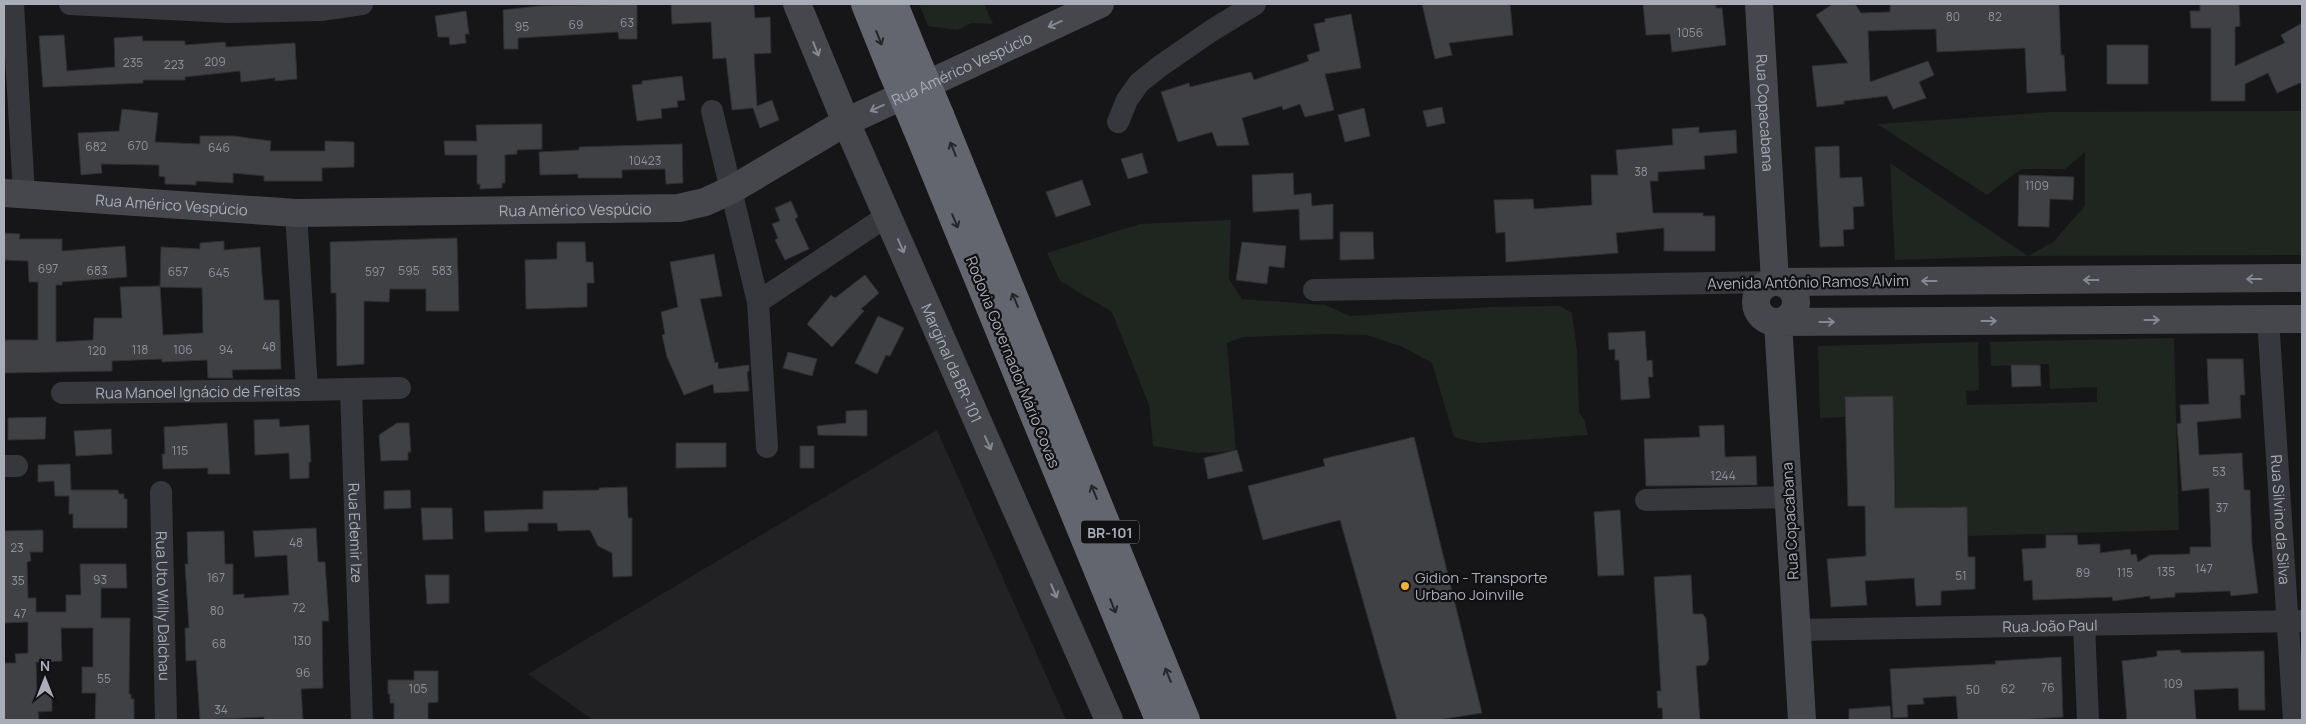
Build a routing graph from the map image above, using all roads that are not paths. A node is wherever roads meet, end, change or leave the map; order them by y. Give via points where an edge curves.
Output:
1 (14, 4) edge
2 (70, 4) edge
3 (362, 4) edge
4 (797, 4) edge
5 (865, 4) edge
6 (894, 4) edge
7 (1100, 4) edge
8 (1255, 4) edge
9 (1759, 4) edge
10 (712, 112) dead end
11 (928, 121) junction
12 (846, 122) junction
13 (1118, 122) dead end
14 (733, 189) junction
15 (14, 194) edge
16 (296, 213) junction
17 (887, 216) junction
18 (2302, 278) edge
19 (1775, 282) junction
20 (1314, 290) dead end
21 (758, 302) junction
22 (2268, 319) junction
23 (2302, 319) edge
24 (1778, 322) junction
25 (400, 388) dead end
26 (351, 389) junction
27 (307, 390) junction
28 (62, 393) dead end
29 (767, 447) dead end
30 (161, 492) dead end
31 (1789, 497) junction
32 (1646, 500) dead end
33 (2295, 622) edge
34 (2084, 625) junction
35 (1796, 630) junction
36 (166, 720) edge
37 (362, 720) edge
38 (1109, 720) edge
39 (1159, 720) edge
40 (1186, 720) edge
41 (1802, 720) edge
42 (2088, 720) edge
43 (2294, 720) edge

1 - 15 street
2 - 3 street via 285,12
4 -> 12 street, Marginal da BR-101
5 -> 11 highway, Rodovia Governador Mário Covas / BR-101, bridge via 892,71
6 - 11 highway, Rodovia Governador Mário Covas / BR-101, bridge via 916,58
7 -> 12 street, Rua Américo Vespúcio
8 - 13 street via 1139,83 1127,100
9 - 19 street, Rua Copacabana
10 - 14 street
11 -> 39 highway, Rodovia Governador Mário Covas / BR-101
40 -> 11 highway, Rodovia Governador Mário Covas / BR-101
12 - 14 street, Rua Américo Vespúcio
12 - 17 street, Marginal da BR-101
14 - 16 street, Rua Américo Vespúcio via 705,202 679,208
14 - 21 street
15 - 16 street, Rua Américo Vespúcio
16 - 27 street, Rua Manoel Ignácio de Freitas
17 - 21 street
17 -> 38 street, Marginal da BR-101
18 -> 19 street, Avenida Antônio Ramos Alvim
19 - 20 street, Avenida Antônio Ramos Alvim
19 - 24 street via 1759,292 1756,304 1766,320
21 - 29 street
22 - 23 street
24 -> 22 street
22 - 33 street, Rua Silvino da Silva
24 - 31 street, Rua Copacabana
25 - 26 street
26 - 27 street
26 - 37 street, Rua Edemir Ize
27 - 28 street, Rua Manoel Ignácio de Freitas
30 - 36 street, Rua Uto Willy Dalchau
31 - 32 street
31 - 35 street, Rua Copacabana
33 - 34 street, Rua João Paul
33 - 43 street, Rua Silvino da Silva
34 - 35 street, Rua João Paul
34 - 42 street
35 - 41 street, Rua Copacabana

